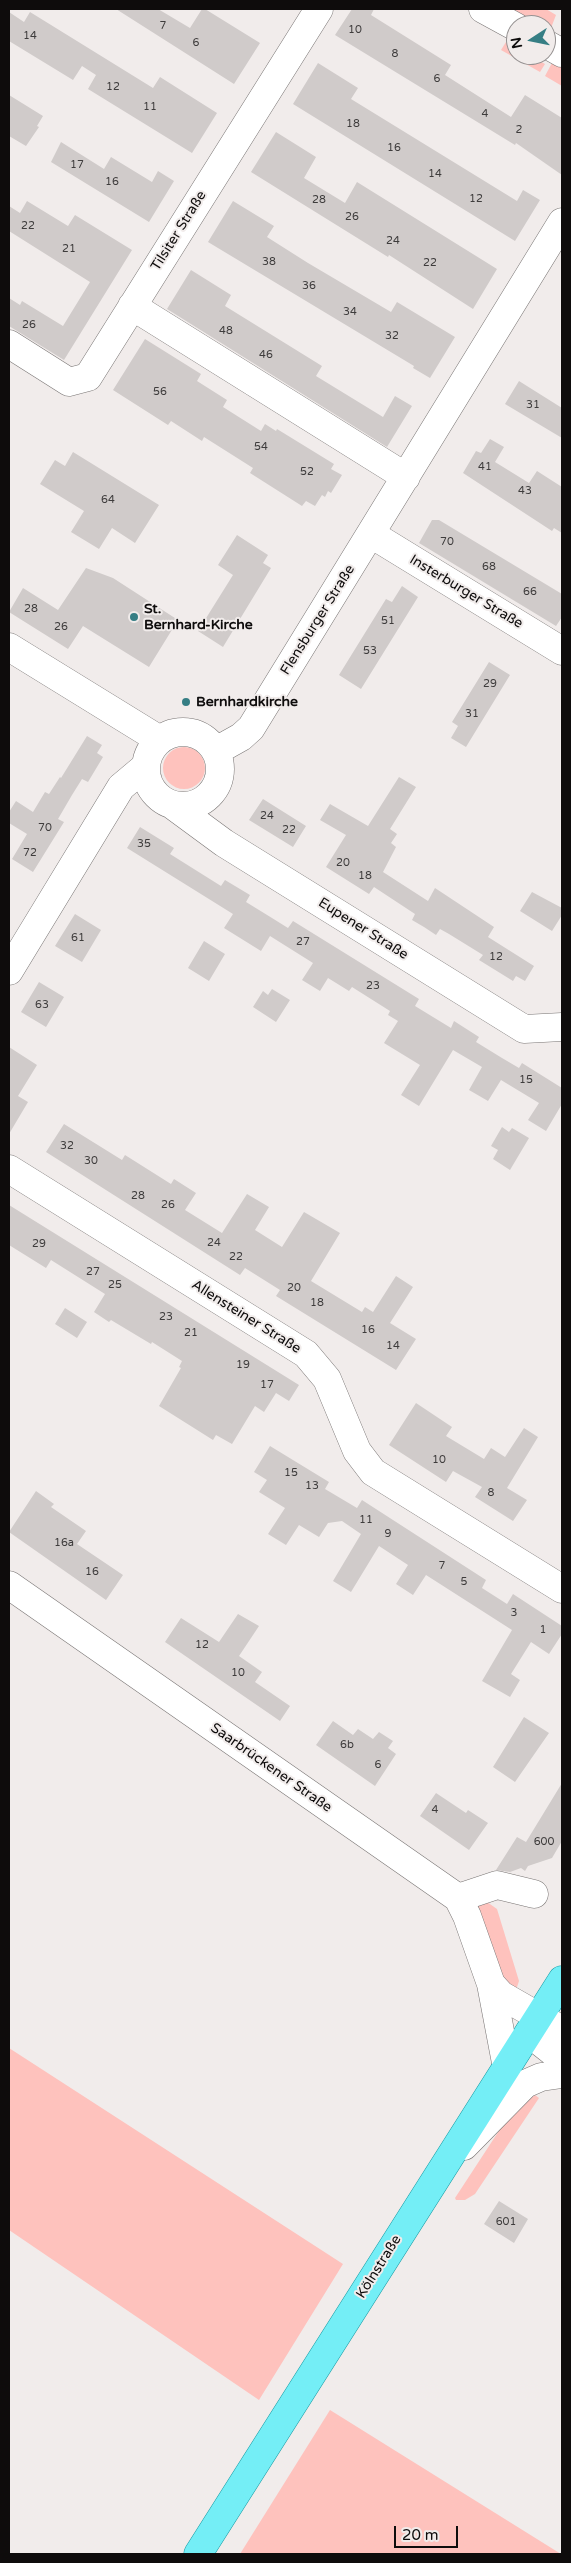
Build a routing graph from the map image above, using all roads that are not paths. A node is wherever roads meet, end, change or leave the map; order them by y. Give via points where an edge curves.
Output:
1 (319, 9) edge
2 (483, 9) edge
3 (506, 22) edge
4 (562, 222) edge
5 (132, 306) junction
6 (9, 344) edge
7 (406, 477) junction
8 (370, 534) junction
9 (9, 647) edge
10 (562, 651) edge
11 (160, 740) junction
12 (216, 751) junction
13 (146, 766) junction
14 (171, 804) junction
15 (9, 971) edge
16 (562, 1027) edge
17 (9, 1169) edge
18 (9, 1585) edge
19 (562, 1589) edge
20 (534, 1894) dead end
21 (458, 1898) junction
22 (562, 1980) edge
23 (491, 1984) junction
24 (534, 2024) junction
25 (562, 2030) edge
26 (562, 2059) edge
27 (507, 2068) junction
28 (562, 2074) edge
29 (443, 2166) junction
30 (198, 2554) edge

1 - 5 street, Tilsiter Straße
2 - 3 street
4 - 7 street, Flensburger Straße
5 - 6 street, Tilsiter Straße via 88,377 69,382
5 - 7 street
7 - 8 street, Flensburger Straße
8 - 10 street, Insterburger Straße
8 - 12 street, Flensburger Straße via 251,728
9 - 11 street
11 - 12 street via 184,731 203,737
11 - 13 street via 150,751
12 - 14 street via 221,768 217,786 206,799 189,806
13 - 14 street via 148,782 157,795
13 - 15 street via 121,787
14 - 16 street, Eupener Straße via 224,843 524,1029
17 - 19 street, Allensteiner Straße via 306,1354 327,1380 358,1451 373,1472
18 - 21 street, Saarbrückener Straße
20 - 21 street via 497,1885
21 - 23 street, Saarbrückener Straße via 468,1916
22 - 24 main road, Kölnstraße
23 - 24 street
23 - 27 street, Saarbrückener Straße
24 - 25 street
24 - 26 street
24 - 27 main road, Kölnstraße
27 - 29 main road, Kölnstraße
28 - 29 street via 541,2077 525,2084
29 - 30 main road, Kölnstraße

